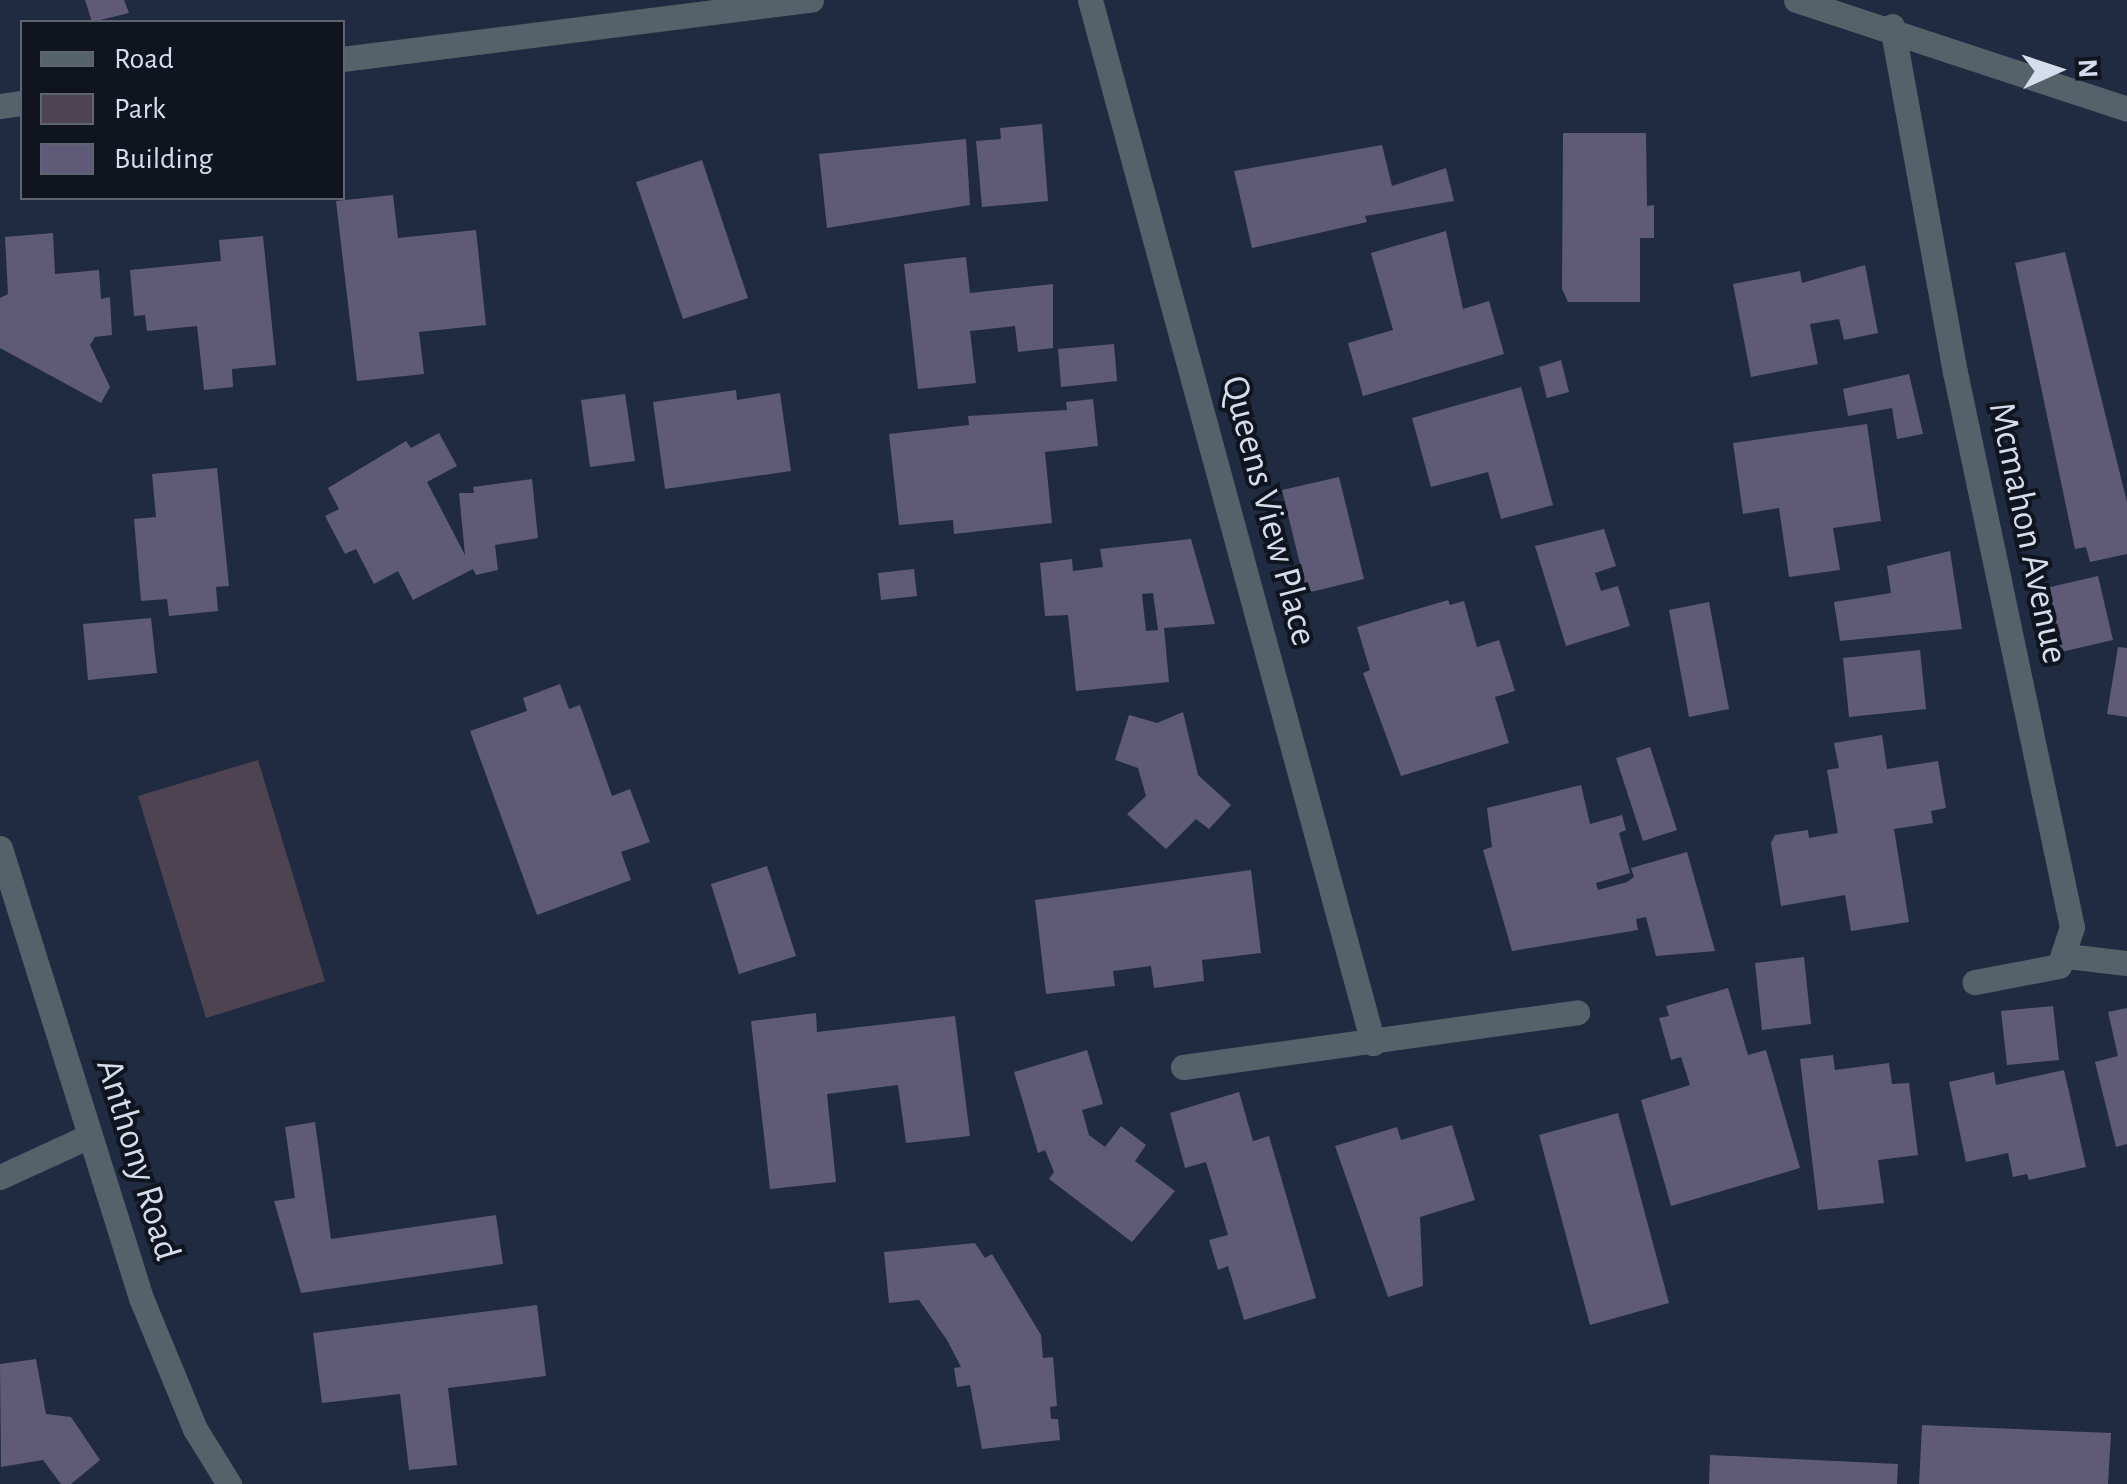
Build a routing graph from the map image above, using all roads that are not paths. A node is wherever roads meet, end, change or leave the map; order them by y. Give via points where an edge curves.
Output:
1 (810, 0) edge
2 (1090, 0) edge
3 (1796, 0) edge
4 (1892, 26) junction
5 (345, 59) edge
6 (2127, 109) edge
7 (0, 848) edge
8 (2067, 956) junction
9 (2127, 963) edge
10 (1974, 982) dead end
11 (1577, 1012) dead end
12 (1373, 1043) junction
13 (1183, 1068) dead end
14 (90, 1136) junction
15 (0, 1177) edge
16 (228, 1484) edge

1 - 5 street
2 - 12 street, Queens View Place
3 - 4 street
4 - 6 street
4 - 8 street, Mcmahon Avenue via 1955,372 2072,927
7 - 14 street, Anthony Road
8 - 9 street
8 - 10 street via 2059,966
11 - 12 street
12 - 13 street
14 - 15 street
14 - 16 street, Anthony Road via 141,1298 195,1430

